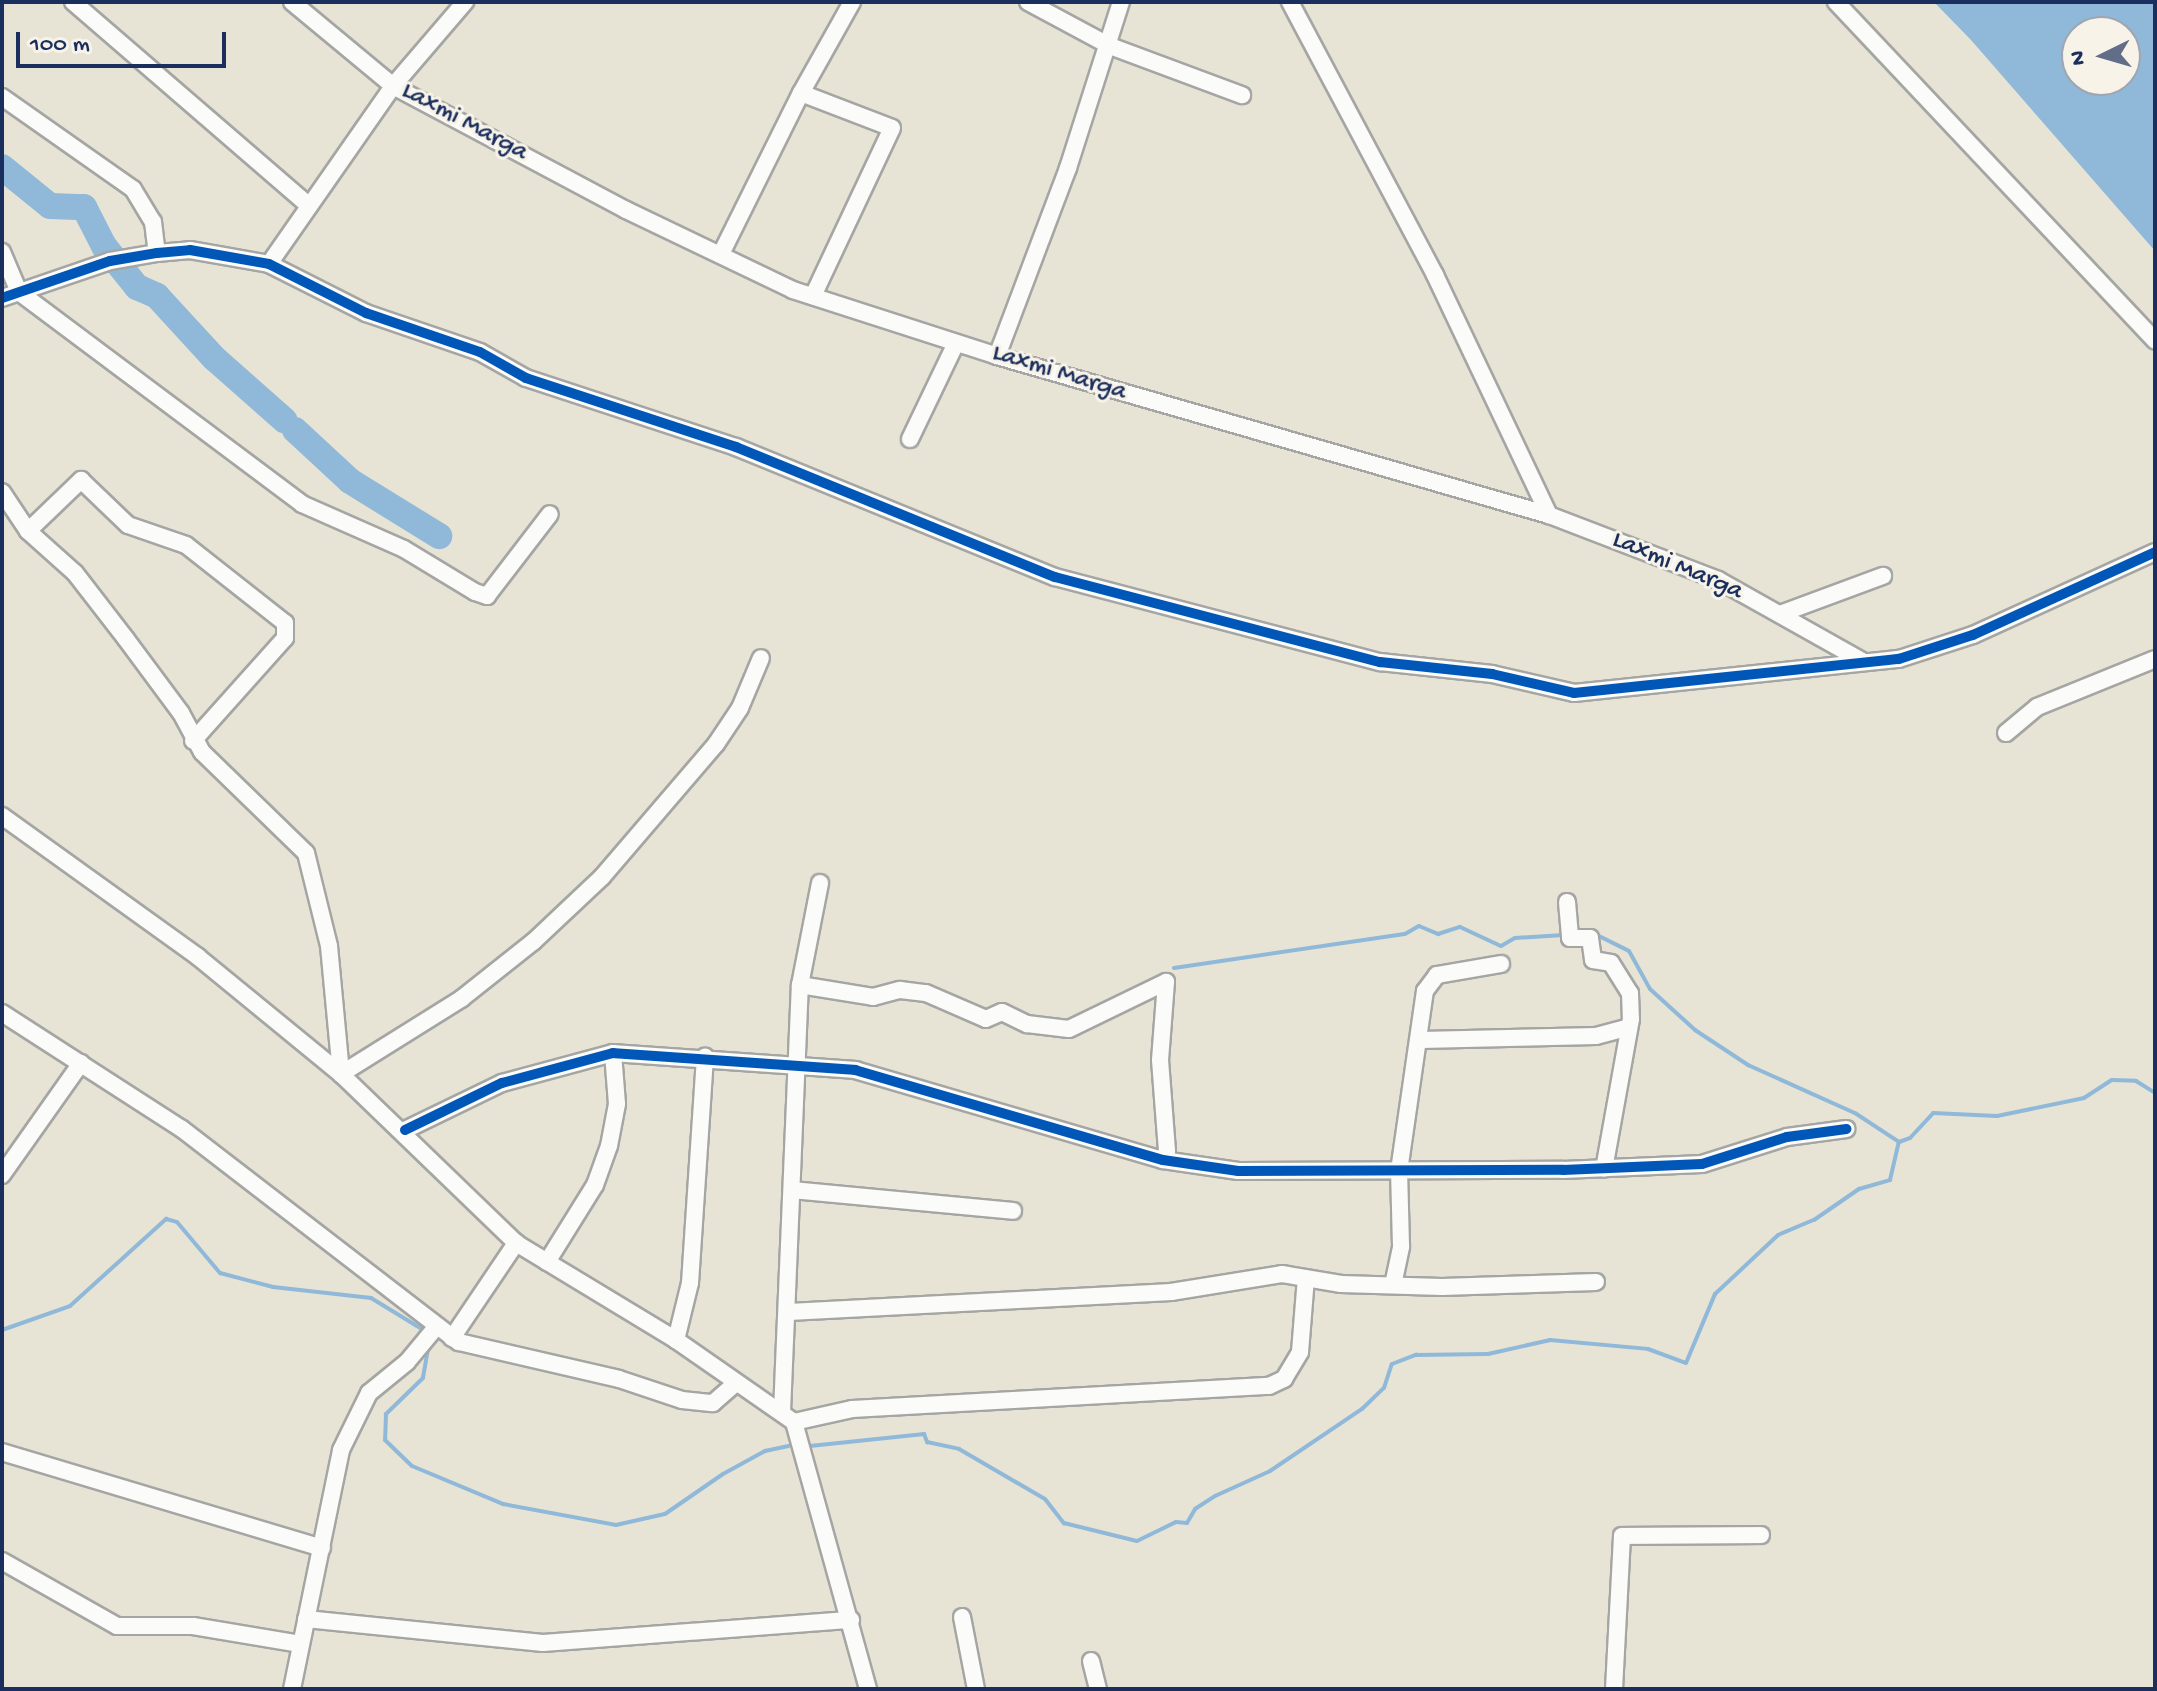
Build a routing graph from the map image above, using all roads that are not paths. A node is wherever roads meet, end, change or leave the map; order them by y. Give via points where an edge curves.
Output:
1 (73, 2) edge
2 (465, 2) edge
3 (852, 2) edge
4 (1028, 2) edge
5 (1121, 2) edge
6 (1290, 2) edge
7 (1836, 2) edge
8 (297, 3) edge
9 (1110, 46) junction
10 (393, 86) junction
11 (801, 93) junction
12 (1242, 95) dead end
13 (2, 97) edge
14 (309, 206) junction
15 (2, 252) edge
16 (157, 253) junction
17 (721, 254) junction
18 (269, 264) junction
19 (19, 292) junction
20 (813, 296) junction
21 (2, 298) edge
22 (2155, 341) edge
23 (956, 343) junction
24 (997, 356) junction
25 (910, 439) dead end
26 (2, 492) edge
27 (550, 514) dead end
28 (1549, 515) junction
29 (28, 531) junction
30 (2155, 552) edge
31 (1883, 576) dead end
32 (1780, 614) junction
33 (761, 658) dead end
34 (2155, 659) edge
35 (1866, 663) junction
36 (2006, 733) dead end
37 (193, 741) junction
38 (2, 816) edge
39 (820, 883) dead end
40 (1567, 902) dead end
41 (1501, 964) dead end
42 (800, 985) junction
43 (2, 1013) edge
44 (1629, 1027) junction
45 (1421, 1040) junction
46 (613, 1053) junction
47 (705, 1056) junction
48 (81, 1063) junction
49 (794, 1064) junction
50 (341, 1074) junction
51 (1846, 1129) dead end
52 (405, 1130) junction
53 (1163, 1160) junction
54 (1604, 1169) junction
55 (1399, 1171) junction
56 (2, 1175) edge
57 (792, 1190) junction
58 (1013, 1211) dead end
59 (516, 1243) junction
60 (547, 1262) junction
61 (1306, 1278) junction
62 (1596, 1282) dead end
63 (1393, 1285) junction
64 (789, 1312) junction
65 (437, 1326) junction
66 (452, 1338) junction
67 (676, 1340) junction
68 (736, 1383) junction
69 (788, 1417) junction
70 (2, 1452) edge
71 (1761, 1535) dead end
72 (322, 1548) junction
73 (2, 1561) edge
74 (962, 1617) dead end
75 (306, 1619) junction
76 (851, 1620) junction
77 (301, 1644) junction
78 (1091, 1661) dead end
79 (292, 1689) edge
80 (868, 1689) edge
81 (976, 1689) edge
82 (1098, 1689) edge
83 (1614, 1689) edge

1 - 14 street
2 - 10 street
3 - 11 street
4 - 9 street
5 - 9 street
6 - 28 street via 1435,275
7 - 22 street
8 - 10 street, Laxmi Marga
9 - 12 street
9 - 24 street
10 - 14 street
10 - 17 street, Laxmi Marga via 626,210
11 - 17 street
11 - 20 street via 892,128
13 - 16 street via 133,189 153,222
14 - 18 street
15 - 19 street
16 - 18 street via 190,250
16 - 19 street via 117,260
17 - 20 street, Laxmi Marga
18 - 35 street via 366,313 480,352 526,378 736,447 1055,577 1380,662 1492,674 1574,693
19 - 21 street
19 - 27 street via 302,504 404,549 475,592 487,596
20 - 23 street, Laxmi Marga
23 - 24 street, Laxmi Marga
23 - 25 street
24 - 28 street, Laxmi Marga
26 - 29 street
28 - 32 street, Laxmi Marga via 1718,580
29 - 37 street via 83,584 181,713
29 - 37 street via 81,480 128,525 186,545 285,623 285,638
30 - 35 street via 1973,635 1925,653
31 - 32 street
32 - 35 street, Laxmi Marga
33 - 50 street via 740,708 716,744 602,877 461,999
34 - 36 street via 2037,707
37 - 50 street via 236,791 291,833 306,853 329,946
38 - 50 street via 198,957
39 - 42 street
40 - 44 street via 1570,938 1590,938 1593,960 1611,963 1630,993
41 - 45 street via 1437,975 1425,991
42 - 49 street
42 - 53 street via 873,997 900,990 926,993 986,1019 1002,1012 1027,1024 1069,1029 1166,982 1160,1060 1167,1151
43 - 48 street
44 - 45 street via 1596,1036
44 - 54 street
45 - 55 street
46 - 47 street
46 - 52 street via 502,1083
46 - 60 street via 617,1104 609,1146 595,1185
47 - 49 street
47 - 67 street via 690,1283
48 - 56 street
48 - 65 street via 182,1129
49 - 53 street via 855,1070
49 - 57 street
50 - 52 street
51 - 54 street via 1787,1137 1702,1164
52 - 59 street
53 - 55 street via 1238,1171
54 - 55 street
55 - 63 street via 1401,1246
57 - 58 street
57 - 64 street
59 - 60 street
59 - 66 street
60 - 67 street
61 - 63 street
61 - 64 street via 1282,1274 1171,1292
61 - 69 street via 1300,1352 1284,1379 1269,1386
62 - 63 street
64 - 69 street
65 - 66 street
65 - 72 street via 407,1362 369,1393 341,1450
66 - 68 street via 682,1400 713,1403
67 - 68 street
68 - 69 street
69 - 76 street
70 - 72 street
71 - 83 street via 1622,1536
72 - 75 street
73 - 77 street via 117,1626 193,1626
74 - 81 street
75 - 76 street via 543,1643
75 - 77 street
76 - 80 street
77 - 79 street
78 - 82 street

